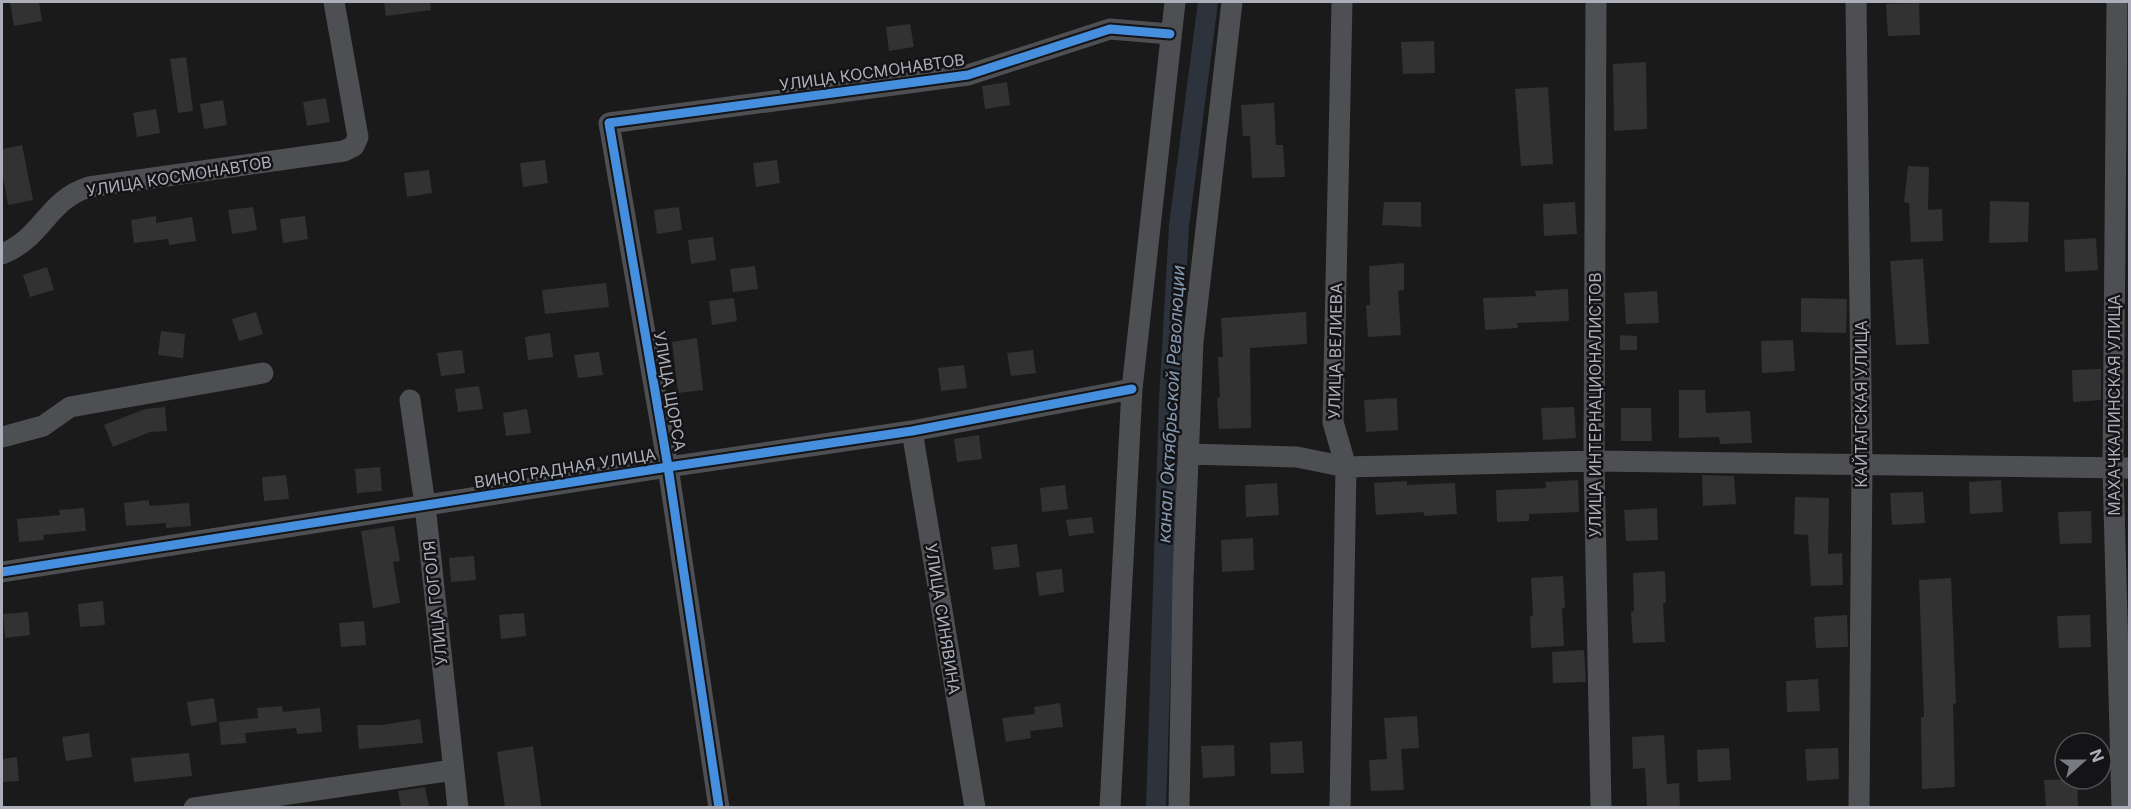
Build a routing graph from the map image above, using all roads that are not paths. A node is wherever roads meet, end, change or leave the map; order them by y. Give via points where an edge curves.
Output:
1 (334, 2) edge
2 (1174, 2) edge
3 (1232, 2) edge
4 (1342, 2) edge
5 (1596, 2) edge
6 (1857, 2) edge
7 (2117, 2) edge
8 (1170, 34) junction
9 (609, 123) joint
10 (2, 254) edge
11 (263, 373) dead end
12 (1132, 389) junction
13 (410, 400) dead end
14 (912, 431) junction
15 (2, 437) edge
16 (1188, 453) junction
17 (1594, 461) junction
18 (1862, 465) junction
19 (668, 467) junction
20 (1346, 467) junction
21 (2121, 468) edge
22 (425, 505) junction
23 (2, 572) edge
24 (453, 770) junction
25 (194, 807) edge
26 (458, 807) edge
27 (719, 807) edge
28 (975, 807) edge
29 (1110, 807) edge
30 (1179, 807) edge
31 (1340, 807) edge
32 (1601, 807) edge
33 (1859, 807) edge
34 (2122, 807) edge

1 - 10 street, УЛИЦА КОСМОНАВТОВ via 358,137 354,146 344,151 89,187 60,202 31,237
2 - 8 street
3 - 16 street via 1193,342
4 - 20 street, УЛИЦА ВЕЛИЕВА via 1333,422
5 - 17 street, УЛИЦА ИНТЕРНАЦИОНАЛИСТОВ
6 - 18 street, КАЙТАГСКАЯ УЛИЦА
7 - 21 street, МАХАЧКАЛИНСКАЯ УЛИЦА
8 - 9 street, УЛИЦА КОСМОНАВТОВ via 1110,29 968,75
8 - 12 street
9 - 19 street, УЛИЦА ЩОРСА
11 - 15 street via 70,407 43,426
12 - 14 street, ВИНОГРАДНАЯ УЛИЦА
12 - 29 street
13 - 22 street, УЛИЦА ГОГОЛЯ
14 - 19 street, ВИНОГРАДНАЯ УЛИЦА
14 - 28 street, УЛИЦА СИНЯВИНА
16 - 20 street via 1297,457
16 - 30 street
17 - 18 street
17 - 20 street
17 - 32 street, УЛИЦА ИНТЕРНАЦИОНАЛИСТОВ
18 - 21 street
18 - 33 street, КАЙТАГСКАЯ УЛИЦА
19 - 22 street, ВИНОГРАДНАЯ УЛИЦА
19 - 27 street, УЛИЦА ЩОРСА
20 - 31 street, УЛИЦА ВЕЛИЕВА
21 - 34 street, МАХАЧКАЛИНСКАЯ УЛИЦА
22 - 23 street, ВИНОГРАДНАЯ УЛИЦА
22 - 24 street, УЛИЦА ГОГОЛЯ
24 - 25 street
24 - 26 street, УЛИЦА ГОГОЛЯ

